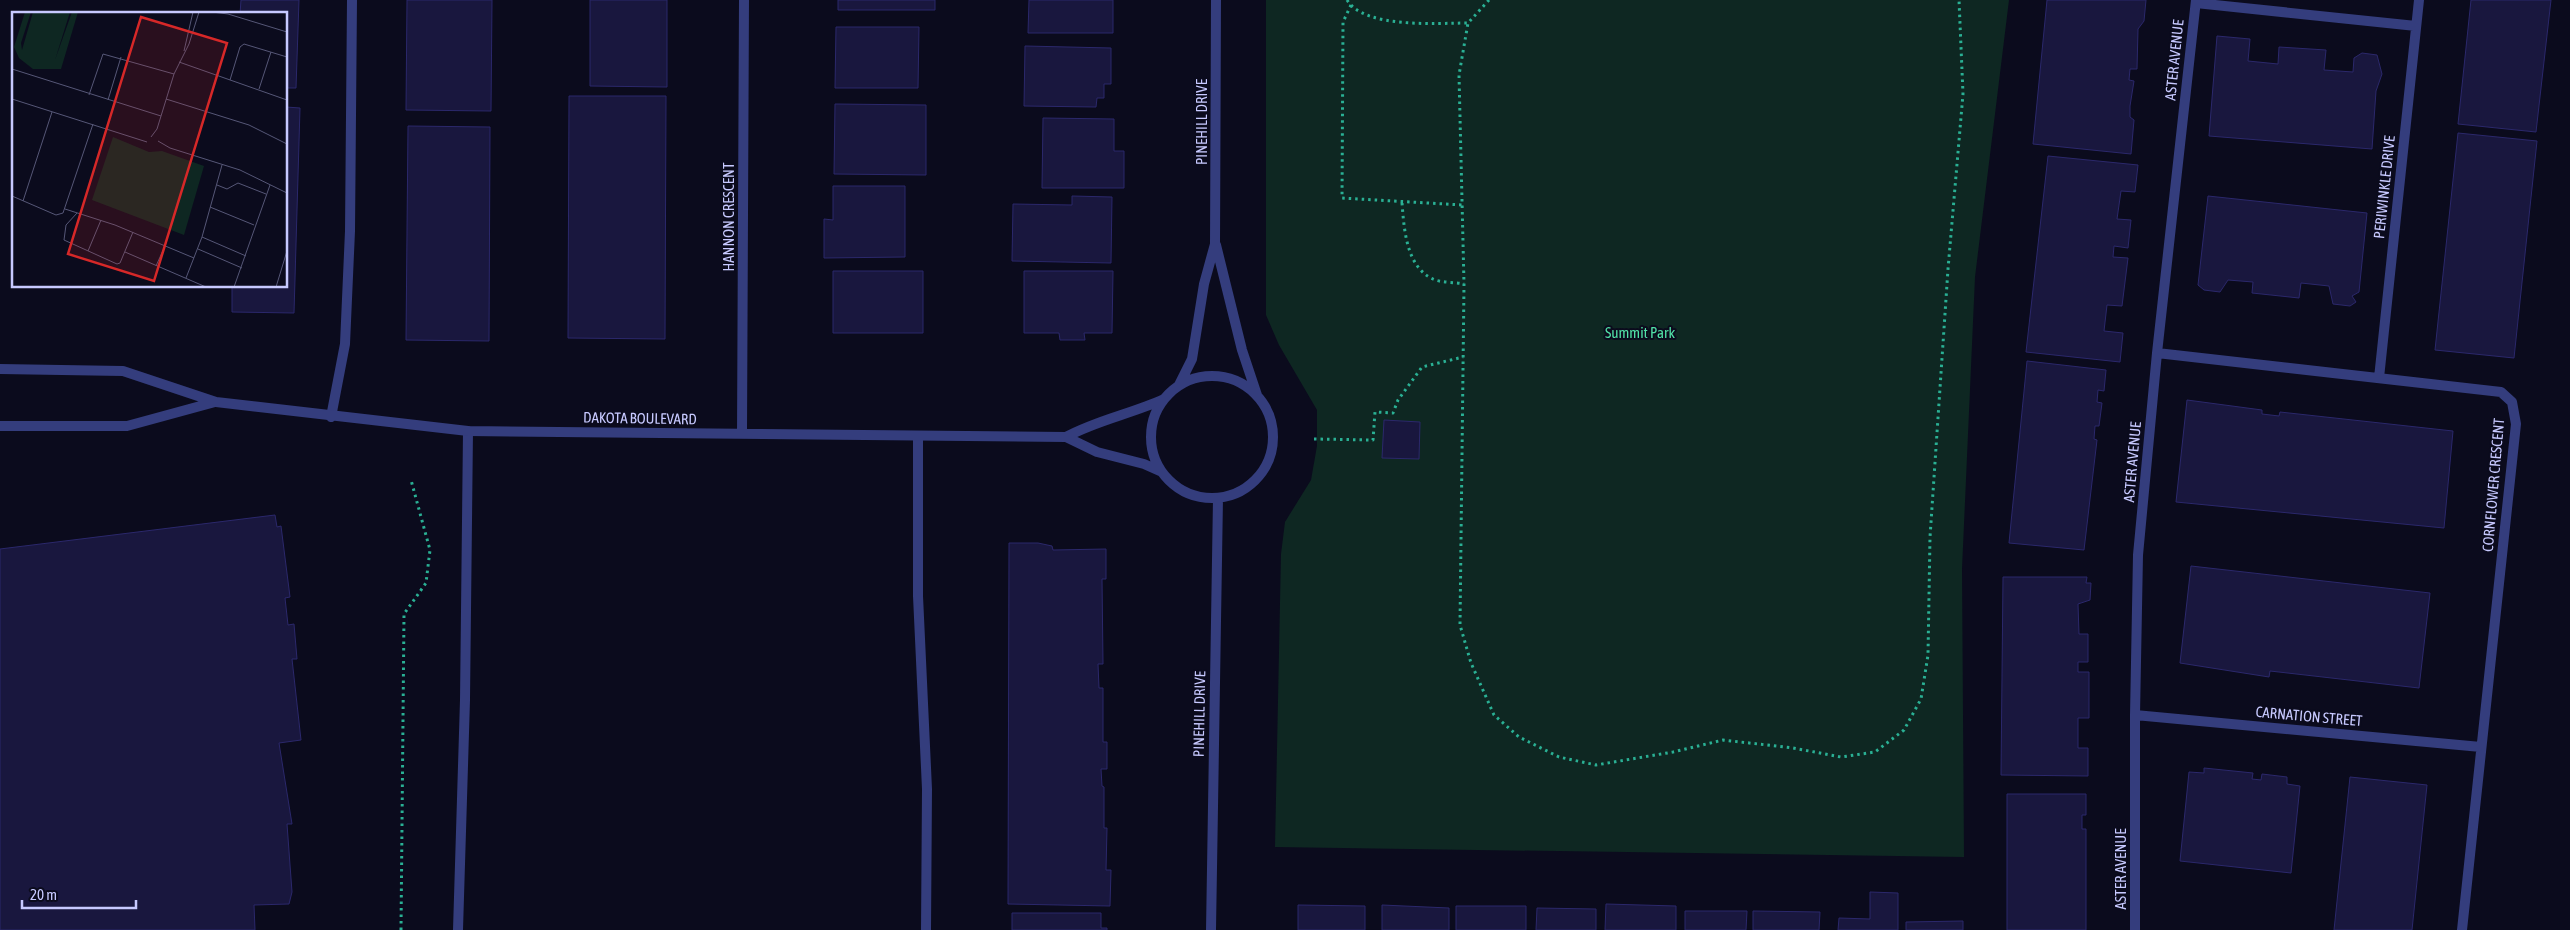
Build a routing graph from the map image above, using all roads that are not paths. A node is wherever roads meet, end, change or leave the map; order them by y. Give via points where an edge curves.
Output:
1 (352, 0) edge
2 (744, 0) edge
3 (1216, 0) edge
4 (2419, 0) edge
5 (2196, 2) edge
6 (2416, 26) junction
7 (1215, 244) junction
8 (2157, 353) junction
9 (0, 369) edge
10 (2379, 378) junction
11 (1179, 385) junction
12 (1257, 396) junction
13 (1164, 399) junction
14 (216, 402) junction
15 (331, 417) junction
16 (0, 426) edge
17 (468, 432) junction
18 (742, 434) junction
19 (918, 436) junction
20 (1066, 437) junction
21 (1162, 472) junction
22 (1218, 498) junction
23 (2135, 715) junction
24 (2481, 747) junction
25 (458, 930) edge
26 (926, 930) edge
27 (1211, 930) edge
28 (2136, 930) edge
29 (2462, 930) edge

1 - 15 street via 346,334
2 - 18 street, HANNON CRESCENT
3 - 7 street, PINEHILL DRIVE
4 - 6 street, PERIWINKLE DRIVE
5 - 6 street
5 - 8 street, ASTER AVENUE
6 - 10 street, PERIWINKLE DRIVE
7 - 11 street, PINEHILL DRIVE via 1204,284 1192,359
7 - 12 street, PINEHILL DRIVE
8 - 10 street, CORNFLOWER CRESCENT
8 - 23 street, ASTER AVENUE via 2138,555
9 - 14 street, DAKOTA BOULEVARD via 124,371
10 - 24 street, CORNFLOWER CRESCENT via 2501,392 2512,402 2516,424
11 - 12 street via 1195,378 1228,378
11 - 13 street
12 - 22 street via 1267,412 1272,450 1265,468 1252,483 1236,493
13 - 20 street, DAKOTA BOULEVARD via 1124,415 1089,424
13 - 21 street via 1154,416 1151,436 1154,455
14 - 15 street, DAKOTA BOULEVARD
14 - 16 street, DAKOTA BOULEVARD via 127,426
15 - 17 street, DAKOTA BOULEVARD
17 - 18 street, DAKOTA BOULEVARD
17 - 25 street
18 - 19 street, DAKOTA BOULEVARD
19 - 20 street, DAKOTA BOULEVARD
19 - 26 street via 918,596 927,789
20 - 21 street, DAKOTA BOULEVARD via 1097,452
21 - 22 street via 1186,492 1202,498
22 - 27 street, PINEHILL DRIVE
23 - 24 street, CARNATION STREET
23 - 28 street, ASTER AVENUE
24 - 29 street, CORNFLOWER CRESCENT

